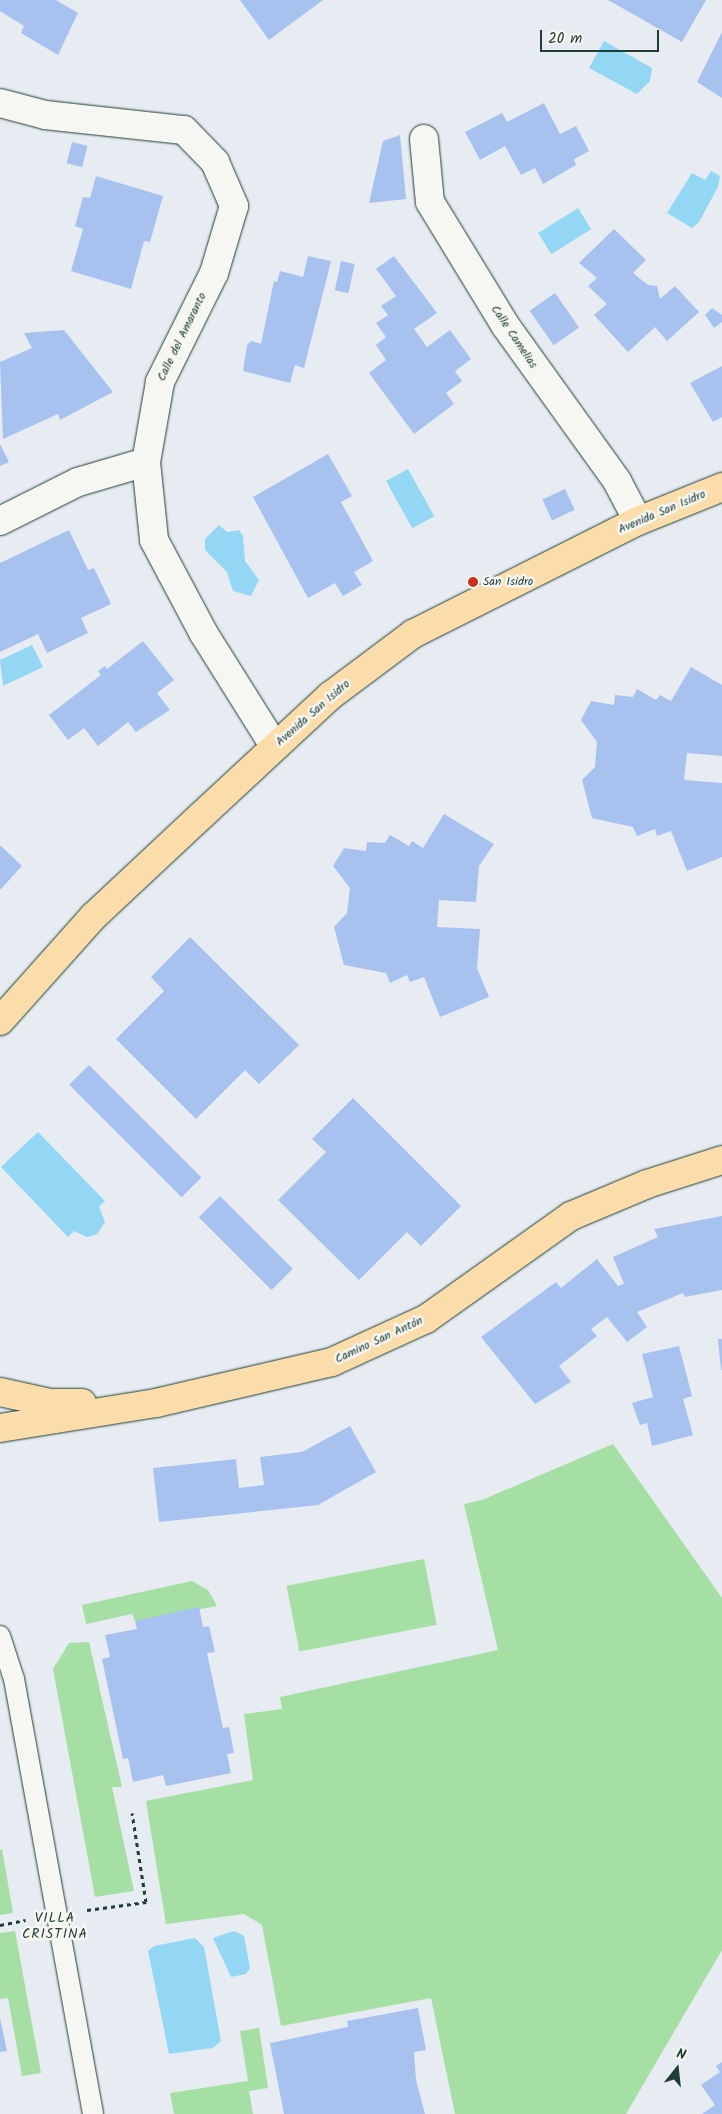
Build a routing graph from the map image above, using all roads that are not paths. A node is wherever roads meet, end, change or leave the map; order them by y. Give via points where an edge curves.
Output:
1 (0, 103) edge
2 (424, 139) dead end
3 (146, 462) junction
4 (722, 488) edge
5 (0, 521) edge
6 (638, 521) junction
7 (275, 747) junction
8 (0, 1021) edge
9 (722, 1160) edge
10 (0, 1392) edge
11 (156, 1403) junction
12 (0, 1428) edge
13 (0, 1636) edge
14 (93, 2114) edge

1 - 3 street, Calle del Amaranto via 45,115 184,130 215,162 234,206 214,272 160,382
2 - 6 street, Calle Camelias via 430,202 505,325 617,481
3 - 5 street via 78,482
3 - 7 street, Calle del Amaranto via 154,540 204,634
4 - 6 main road, Avenida San Isidro
6 - 7 main road, Avenida San Isidro via 413,634 330,696
7 - 8 main road, Avenida San Isidro via 94,916
9 - 11 main road, Camino San Antón via 647,1184 571,1216 426,1319 332,1362
10 - 11 main road via 50,1403
11 - 12 main road, Camino San Antón
13 - 14 lane via 14,1678

